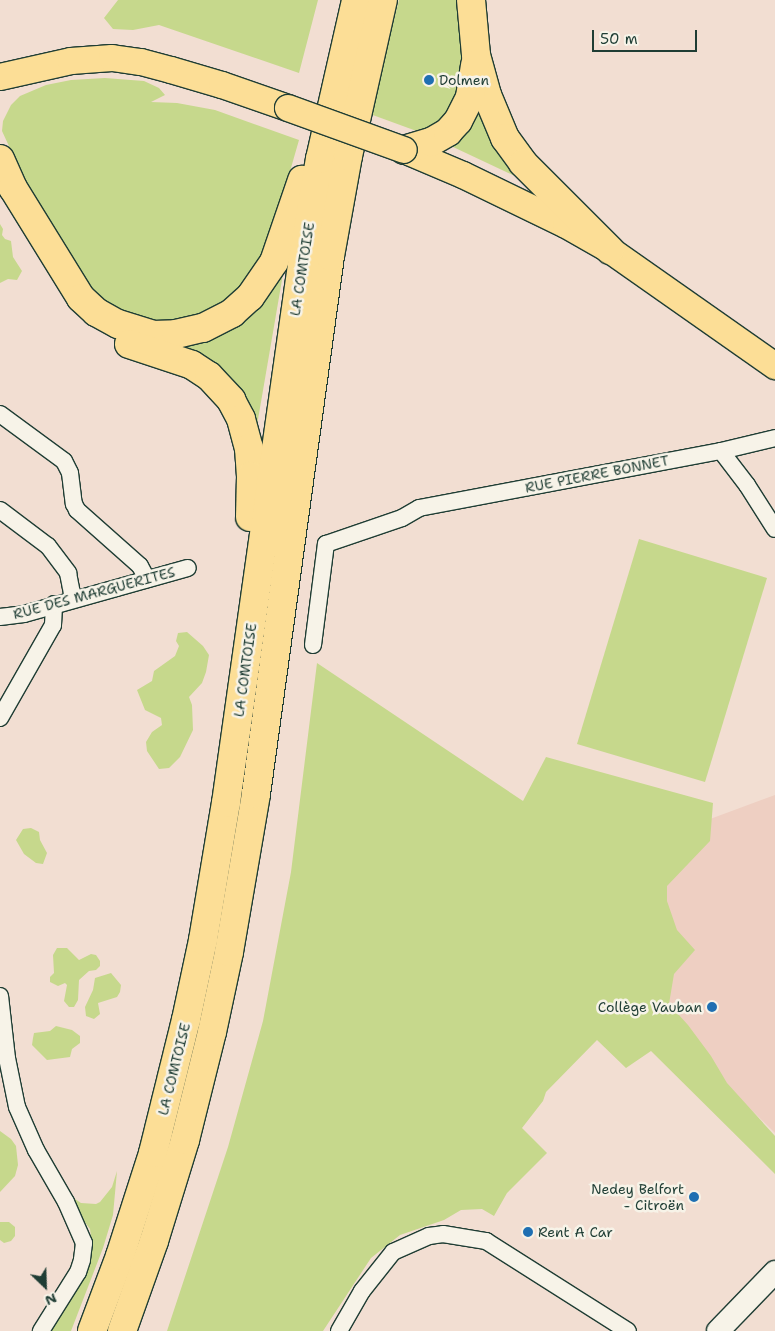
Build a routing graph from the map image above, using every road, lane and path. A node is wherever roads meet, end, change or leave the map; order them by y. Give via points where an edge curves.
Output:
1 (356, 0) edge
2 (383, 0) edge
3 (471, 0) edge
4 (342, 54) junction
5 (476, 55) junction
6 (0, 78) edge
7 (404, 150) junction
8 (0, 158) edge
9 (0, 197) edge
10 (610, 250) junction
11 (775, 366) edge
12 (0, 414) edge
13 (775, 438) edge
14 (721, 451) junction
15 (0, 510) edge
16 (775, 529) edge
17 (188, 568) dead end
18 (147, 578) junction
19 (73, 598) junction
20 (54, 604) junction
21 (0, 618) edge
22 (250, 632) junction
23 (313, 644) dead end
24 (0, 718) edge
25 (0, 996) edge
26 (775, 1272) edge
27 (41, 1331) edge
28 (92, 1331) edge
29 (122, 1331) edge
30 (339, 1331) edge
31 (628, 1331) edge
32 (718, 1331) edge

1 - 4 highway, LA COMTOISE
2 - 29 highway, LA COMTOISE via 348,156 330,256 257,785 229,952 185,1140
3 - 5 highway
4 - 8 highway via 274,262 250,297 232,313 203,328 176,334 142,333 118,324 88,305 68,280 13,188
4 - 22 highway, LA COMTOISE via 302,265
5 - 7 highway via 470,97 458,121 448,132 430,142
5 - 10 highway via 492,110 512,149
6 - 7 main road, bridge via 71,61 112,58 141,62 222,85
7 - 10 main road via 463,174
9 - 22 highway via 51,286 74,313 113,338 179,359 201,370 223,390 236,409 246,434 251,476
10 - 11 main road
12 - 18 street via 64,461 70,473 77,510 140,566
13 - 14 street, RUE PIERRE BONNET
14 - 16 street
14 - 23 street, RUE PIERRE BONNET via 419,508 402,518 326,544
15 - 19 street via 48,546 68,573
17 - 18 street, RUE DES MARGUERITES
18 - 19 street, RUE DES MARGUERITES
19 - 20 street, RUE DES MARGUERITES
20 - 21 street, RUE DES MARGUERITES
20 - 24 street via 54,625
22 - 28 highway, LA COMTOISE via 213,882 186,1020 137,1206
25 - 27 street via 7,1058 17,1106 84,1243 78,1272
26 - 32 main road
30 - 31 street via 362,1291 393,1252 429,1236 443,1234 486,1241

